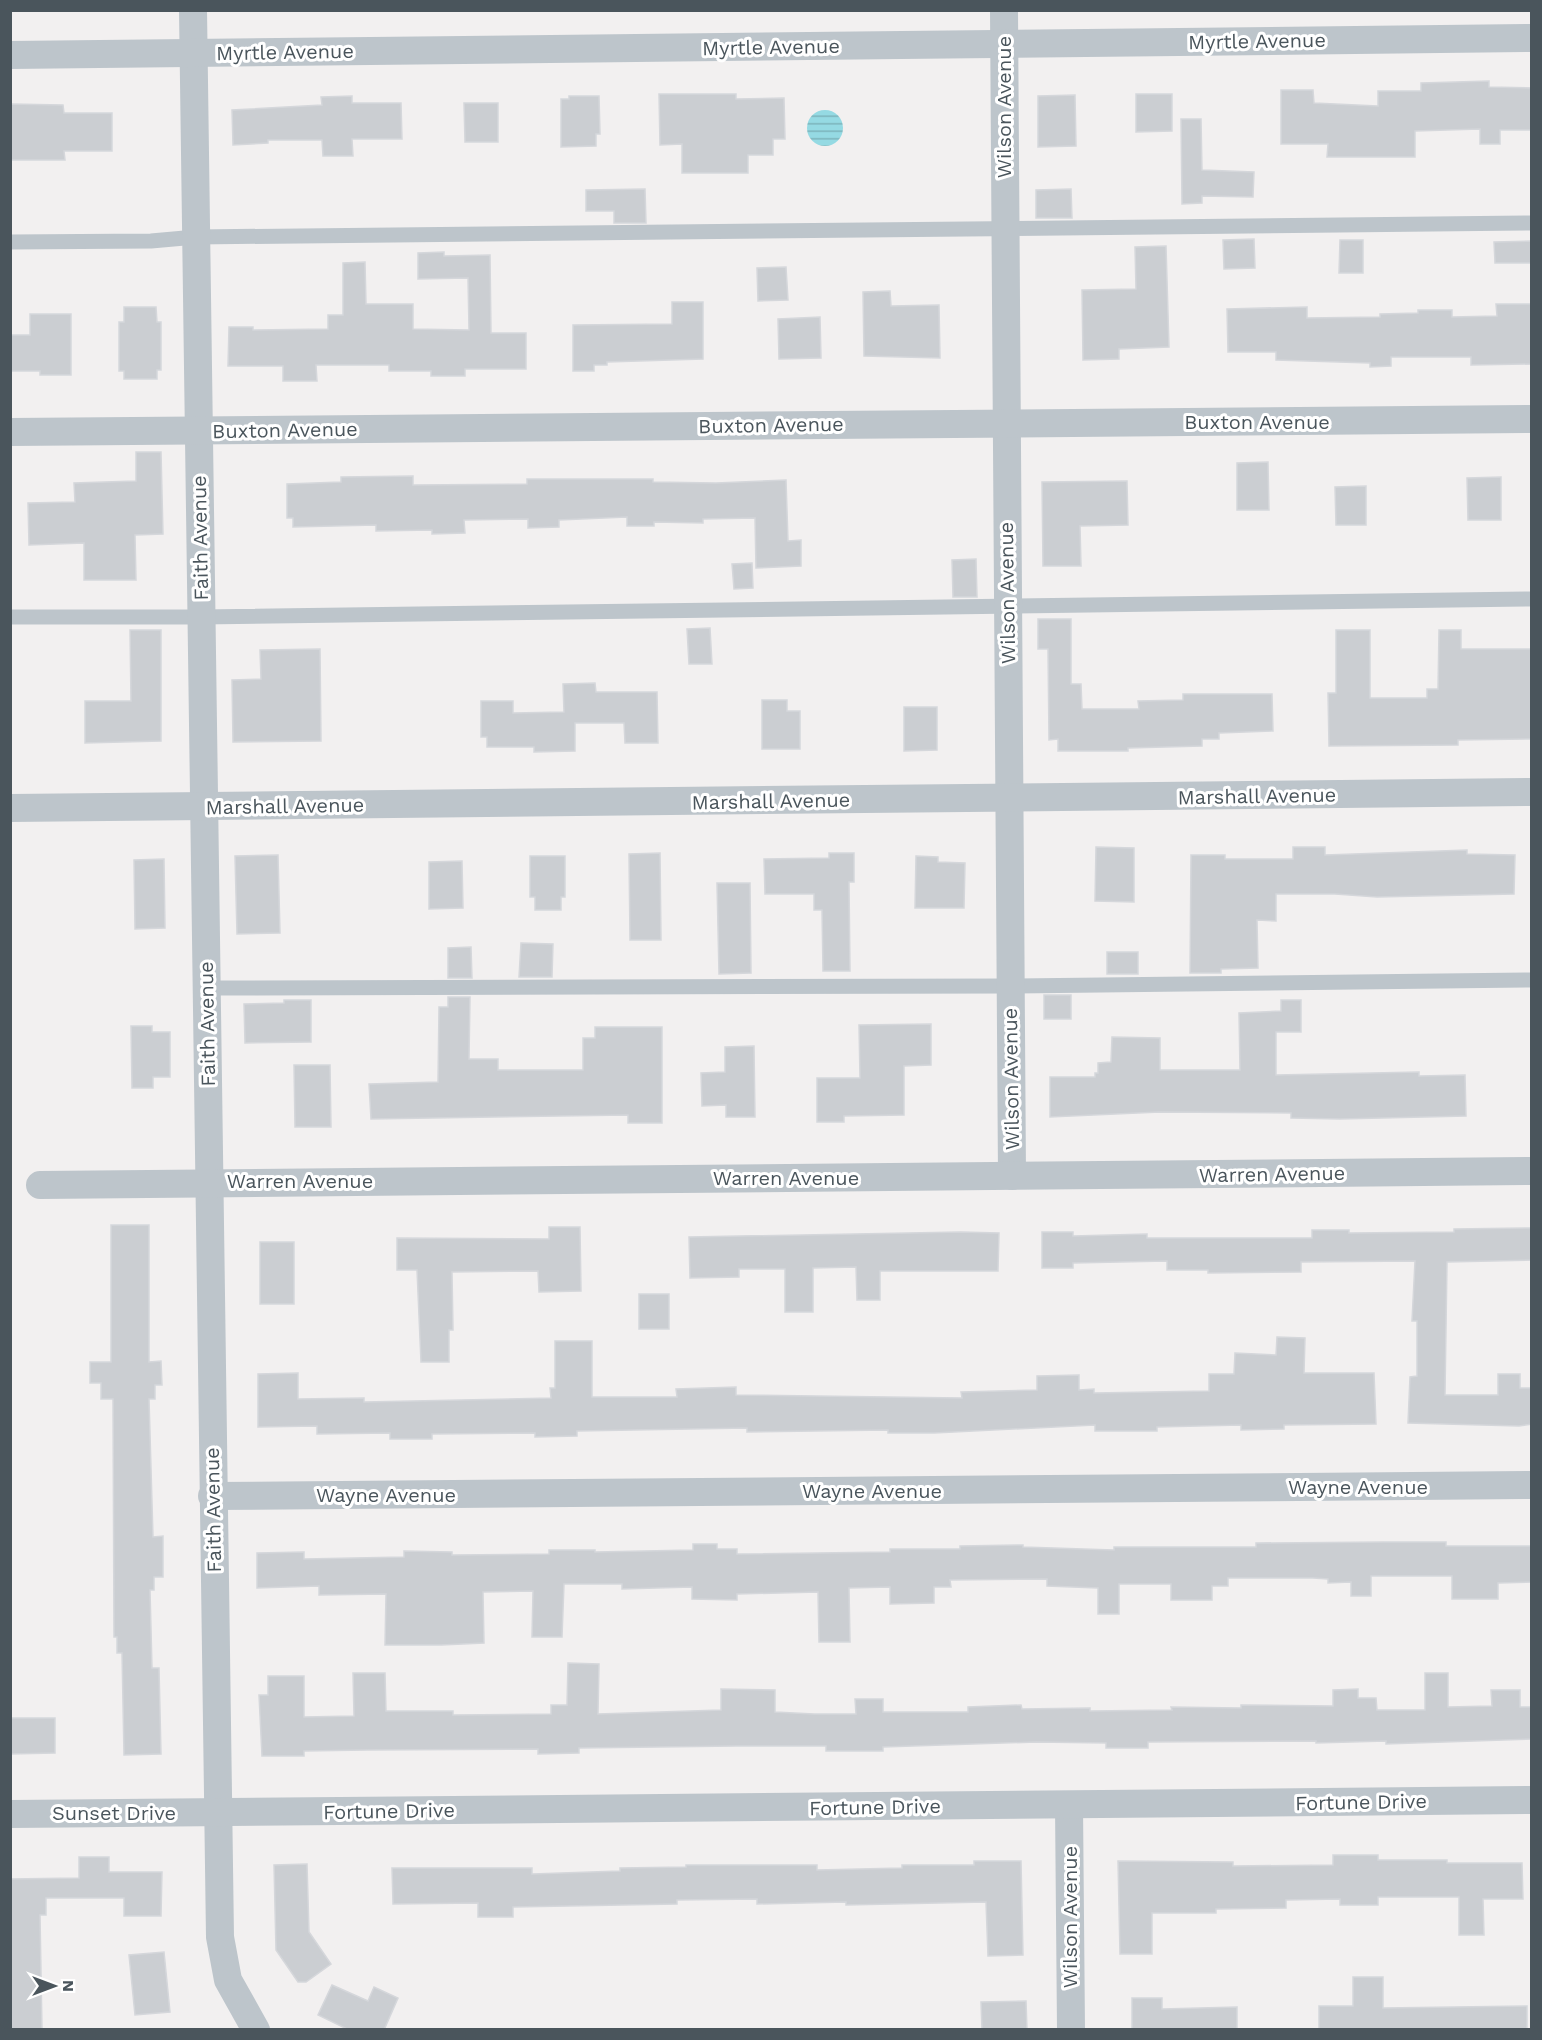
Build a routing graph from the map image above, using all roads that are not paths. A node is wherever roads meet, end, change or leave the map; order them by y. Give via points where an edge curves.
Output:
1 (193, 10) edge
2 (1004, 10) edge
3 (1532, 38) edge
4 (1004, 44) junction
5 (194, 53) junction
6 (10, 55) edge
7 (1532, 224) edge
8 (1005, 228) junction
9 (196, 237) junction
10 (10, 242) edge
11 (1532, 419) edge
12 (1005, 423) junction
13 (198, 431) junction
14 (10, 432) edge
15 (1532, 599) edge
16 (1007, 605) junction
17 (10, 617) edge
18 (201, 617) junction
19 (1532, 792) edge
20 (1008, 798) junction
21 (203, 807) junction
22 (10, 808) edge
23 (1532, 980) edge
24 (1010, 986) junction
25 (206, 988) junction
26 (1532, 1171) edge
27 (1012, 1176) junction
28 (209, 1182) junction
29 (40, 1185) dead end
30 (1532, 1485) edge
31 (212, 1496) junction
32 (1532, 1800) edge
33 (1069, 1805) junction
34 (218, 1812) junction
35 (10, 1814) edge
36 (256, 2030) edge
37 (1071, 2030) edge

1 - 5 street, Faith Avenue
2 - 4 street, Wilson Avenue
3 - 4 street, Myrtle Avenue
4 - 5 street, Myrtle Avenue
4 - 8 street, Wilson Avenue
5 - 6 street, Myrtle Avenue
5 - 9 street, Faith Avenue
7 - 8 lane
8 - 9 lane
8 - 12 street, Wilson Avenue
9 - 10 lane
9 - 13 street, Faith Avenue
11 - 12 street, Buxton Avenue
12 - 13 street, Buxton Avenue
12 - 16 street, Wilson Avenue
13 - 14 street, Buxton Avenue
13 - 18 street, Faith Avenue
15 - 16 lane
16 - 18 lane
16 - 20 street, Wilson Avenue
17 - 18 lane
18 - 21 street, Faith Avenue
19 - 20 street, Marshall Avenue
20 - 21 street, Marshall Avenue
20 - 24 street, Wilson Avenue
21 - 22 street, Marshall Avenue
21 - 25 street, Faith Avenue
23 - 24 lane
24 - 25 lane
24 - 27 street, Wilson Avenue
25 - 28 street, Faith Avenue
26 - 27 street, Warren Avenue
27 - 28 street, Warren Avenue
28 - 29 street, Warren Avenue
28 - 31 street, Faith Avenue
30 - 31 street, Wayne Avenue
31 - 34 street, Faith Avenue
32 - 33 street, Fortune Drive
33 - 34 street, Fortune Drive
33 - 37 street, Wilson Avenue
34 - 35 street, Sunset Drive
34 - 36 street, Faith Avenue via 220,1937 228,1980

